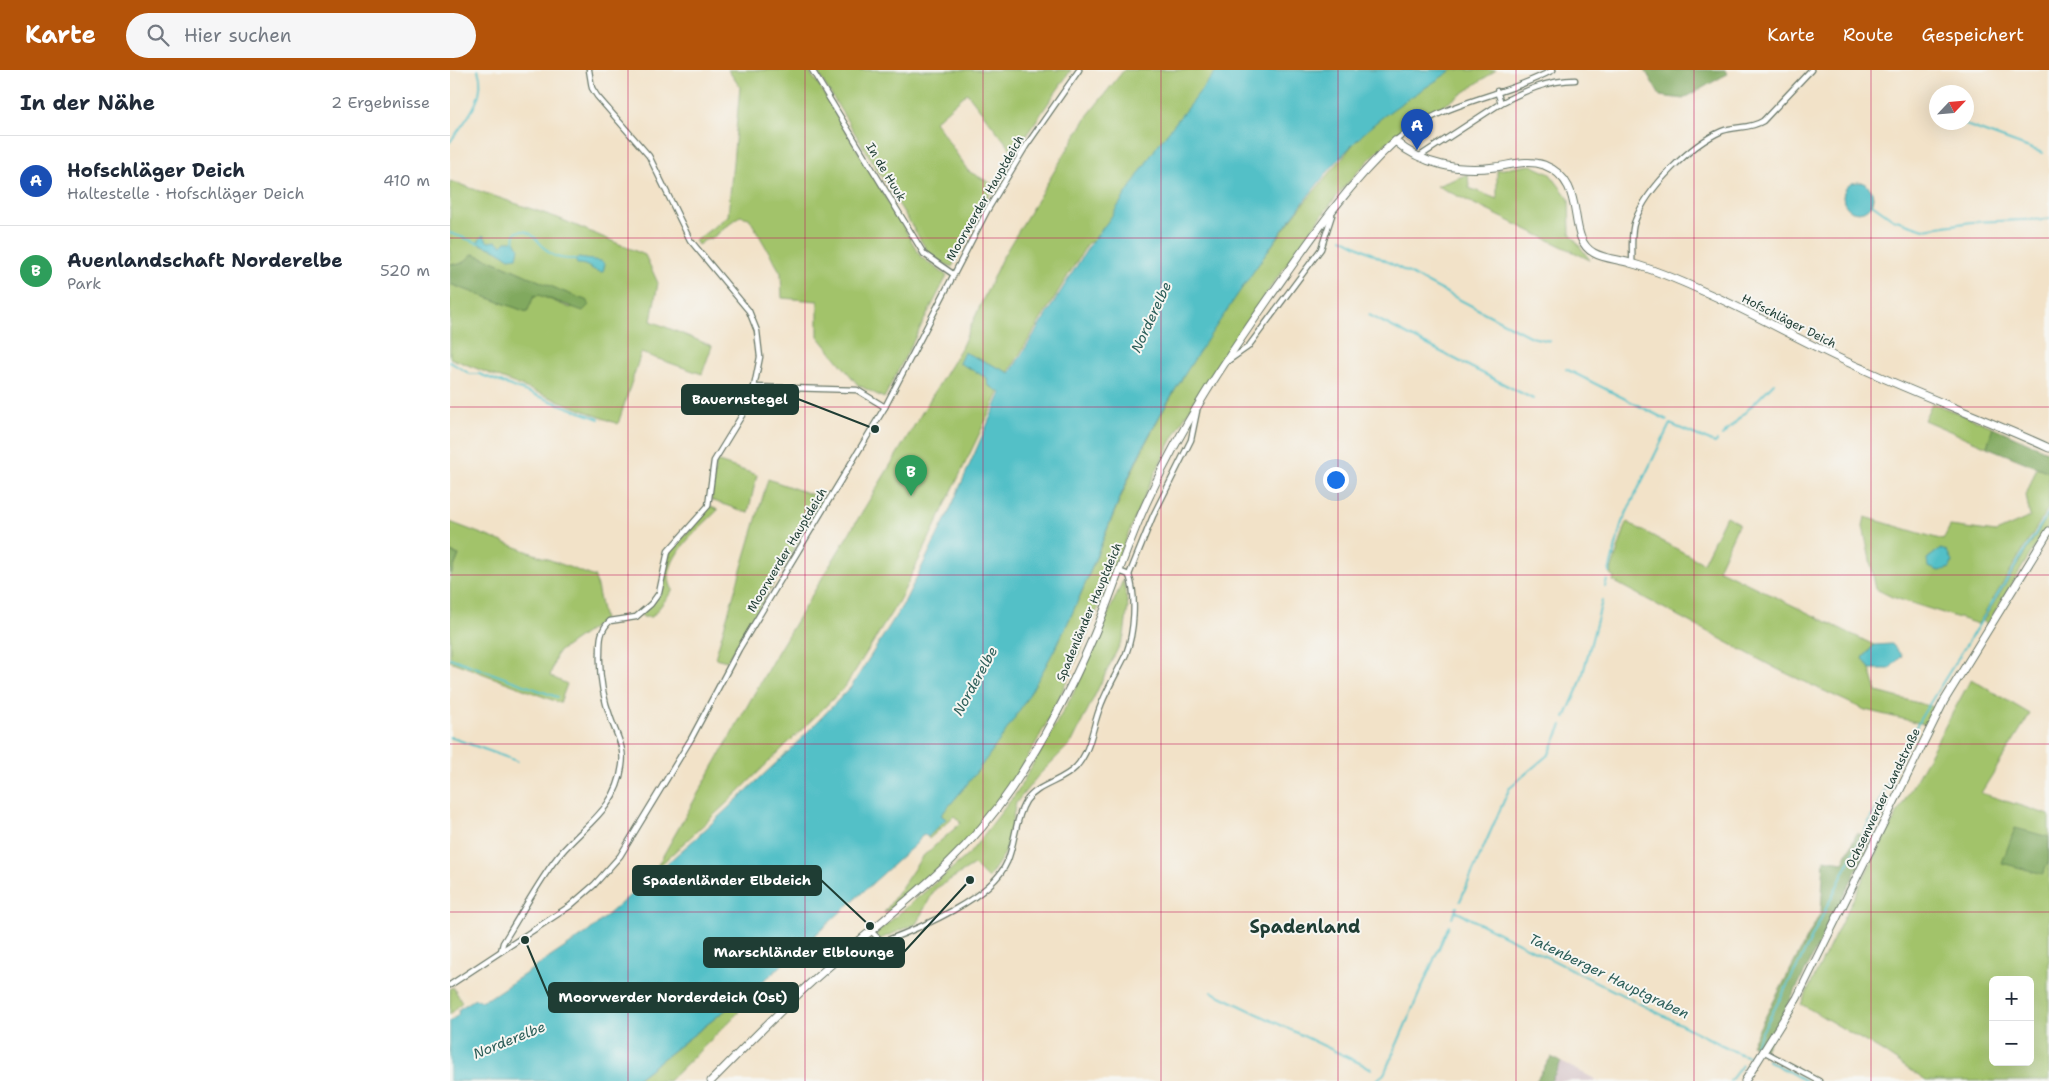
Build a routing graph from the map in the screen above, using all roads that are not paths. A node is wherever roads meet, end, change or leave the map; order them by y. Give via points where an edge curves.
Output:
1 (589, 70) edge
2 (812, 70) edge
3 (1079, 70) edge
4 (1553, 70) edge
5 (1811, 70) edge
6 (1575, 80) dead end
7 (1497, 91) junction
8 (1501, 103) junction
9 (1395, 141) junction
10 (1420, 156) junction
11 (1334, 207) junction
12 (1632, 263) junction
13 (953, 274) junction
14 (1225, 363) junction
15 (754, 387) junction
16 (1198, 404) junction
17 (885, 406) junction
18 (2049, 448) edge
19 (2049, 531) edge
20 (1119, 571) junction
21 (1129, 575) junction
22 (871, 931) junction
23 (502, 951) junction
24 (450, 985) edge
25 (1765, 1052) junction
26 (711, 1081) edge
27 (1745, 1081) edge
28 (1819, 1081) edge

1 - 15 street via 597,96 649,156 690,240 749,311 760,343
2 - 13 street, In de Huuk via 924,254
3 - 13 street, Moorwerder Hauptdeich via 1018,158
4 - 7 street
5 - 12 street via 1763,121 1749,127 1725,130 1708,138 1669,171 1634,222
6 - 8 street via 1546,84
7 - 8 street
7 - 9 street via 1426,120
8 - 10 street
9 - 10 street, Hofschläger Deich
9 - 11 street, Spadenländer Hauptdeich
10 - 12 street, Hofschläger Deich via 1440,165 1465,169 1524,162 1545,165 1556,172 1574,198 1577,224 1585,246 1604,257
11 - 14 street, Spadenländer Hauptdeich
11 - 14 street, Spadenländer Hauptdeich via 1321,248 1248,347
12 - 18 street, Hofschläger Deich via 1717,297 1863,370
13 - 17 street, Moorwerder Hauptdeich
14 - 16 street, Spadenländer Hauptdeich
15 - 17 street via 857,390
15 - 23 street via 744,412 714,461 708,506 668,551 655,599 636,617 610,622 602,632 601,683 622,748 622,769 616,792 553,863 503,943
16 - 20 street, Spadenländer Hauptdeich via 1149,496
16 - 21 street via 1191,440 1153,516
17 - 23 street, Moorwerder Hauptdeich via 620,856 576,901
19 - 25 street, Ochsenwerder Landstraße via 1944,701 1797,998
20 - 21 street
20 - 22 street, Spadenländer Hauptdeich via 1067,693 1011,788 954,860
21 - 22 street via 1133,605 1127,651 1101,704 1086,752 1063,778 1032,794 1025,803 1007,864 982,891 931,922 886,941
22 - 26 street, Spadenländer Hauptdeich via 816,978
23 - 24 street, Moorwerder Hauptdeich
25 - 27 street, Ochsenwerder Landstraße
25 - 28 street

